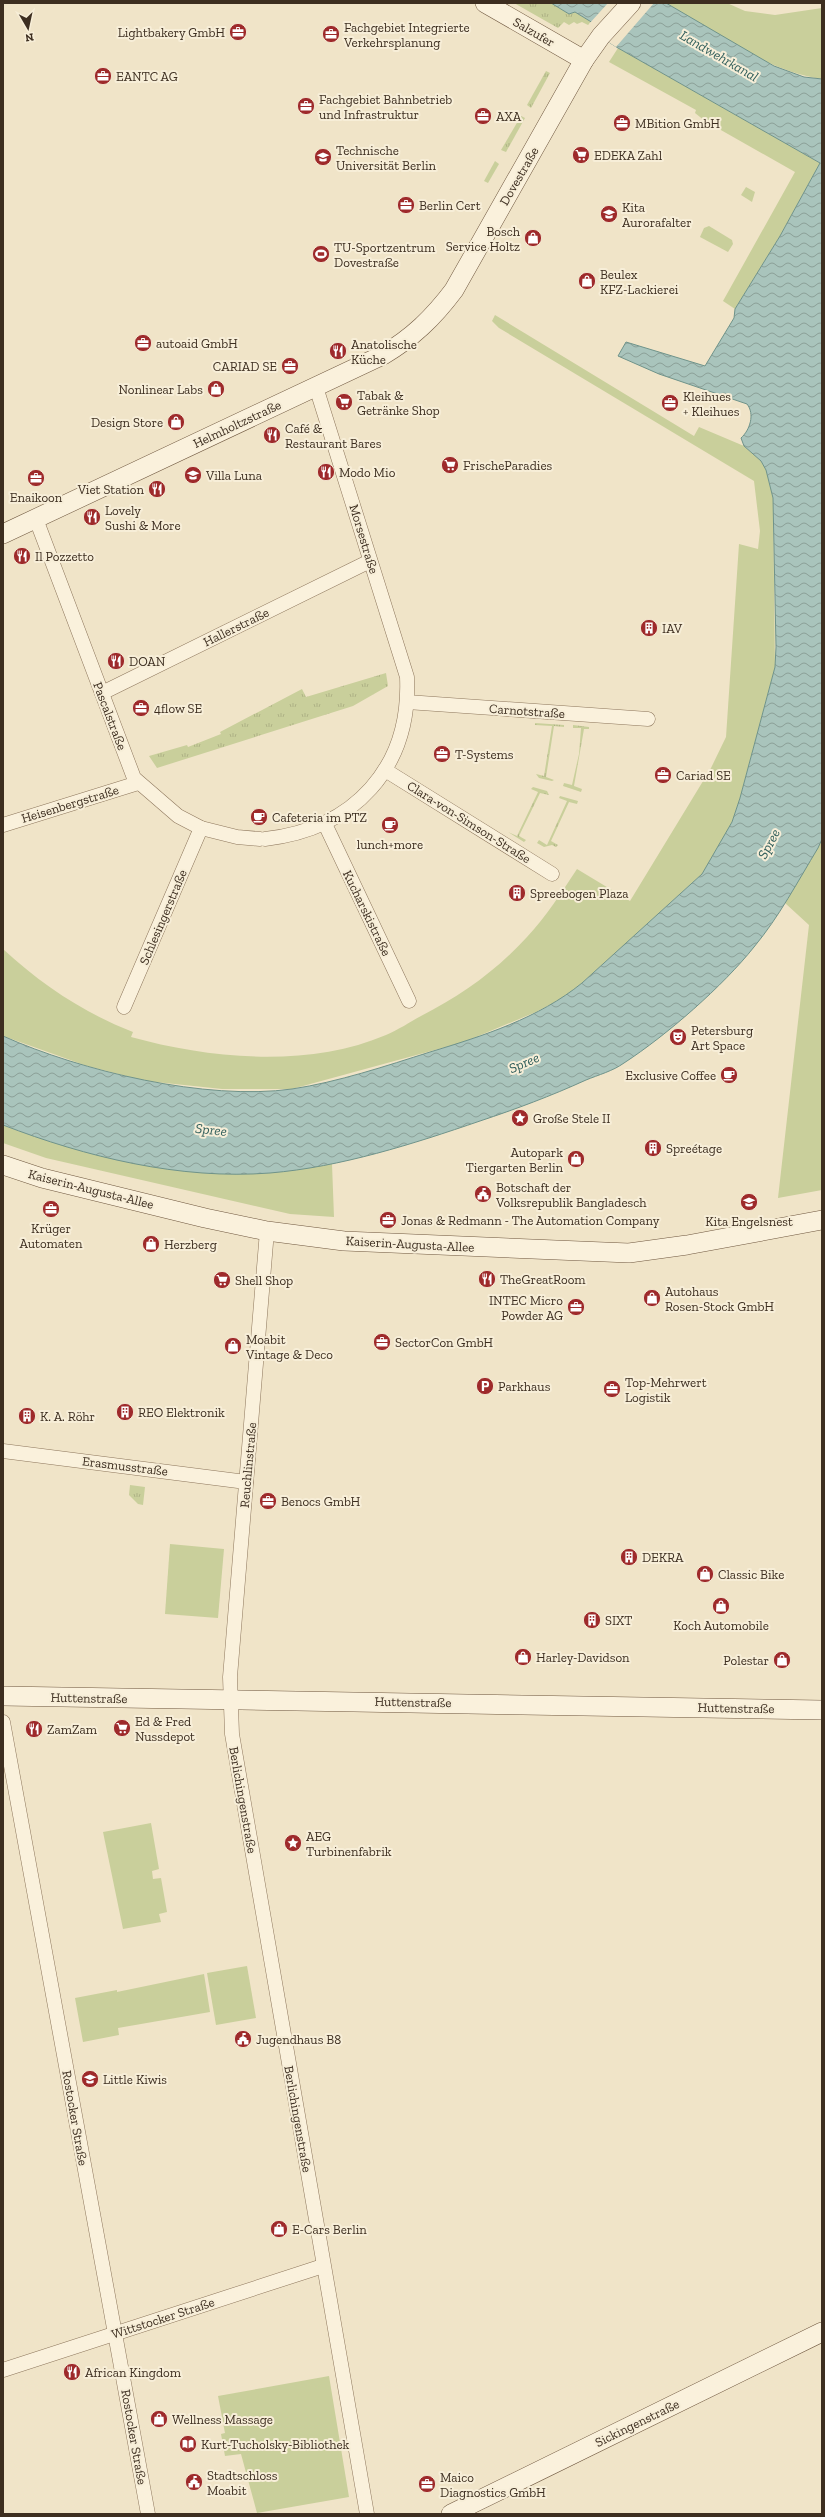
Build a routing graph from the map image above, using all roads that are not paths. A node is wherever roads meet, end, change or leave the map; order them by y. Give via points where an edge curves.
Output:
1 (485, 3) edge
2 (631, 3) edge
3 (584, 60) junction
4 (454, 290) joint
5 (316, 387) junction
6 (36, 519) junction
7 (3, 534) edge
8 (370, 561) junction
9 (102, 693) junction
10 (407, 697) junction
11 (648, 719) dead end
12 (385, 770) junction
13 (138, 783) junction
14 (325, 824) junction
15 (3, 825) edge
16 (201, 828) junction
17 (552, 874) dead end
18 (409, 1001) dead end
19 (124, 1007) dead end
20 (3, 1165) edge
21 (822, 1220) edge
22 (268, 1231) junction
23 (3, 1451) edge
24 (246, 1482) junction
25 (3, 1696) edge
26 (231, 1700) junction
27 (822, 1710) edge
28 (3, 1722) edge
29 (324, 2266) junction
30 (822, 2332) edge
31 (115, 2334) junction
32 (3, 2370) edge
33 (148, 2514) edge
34 (367, 2514) edge
35 (451, 2514) edge

1 - 3 street, Salzufer
2 - 3 street, Dovestraße via 600,36
3 - 4 street, Dovestraße
4 - 5 street, Helmholtzstraße via 436,314 409,338 383,355
5 - 6 street, Helmholtzstraße
5 - 8 street, Morsestraße
6 - 7 street, Helmholtzstraße
6 - 9 street, Pascalstraße
8 - 9 street, Hallerstraße
8 - 10 street, Morsestraße via 407,677
9 - 13 street, Pascalstraße
10 - 11 street, Carnotstraße
10 - 12 street, Pascalstraße via 403,731
12 - 14 street, Pascalstraße via 360,800
12 - 17 street, Clara-von-Simson-Straße
13 - 15 street, Heisenbergstraße
13 - 16 street, Pascalstraße via 178,816
14 - 16 street, Pascalstraße via 295,834 263,839 237,837
14 - 18 street, Kucharskistraße
16 - 19 street, Schlesingerstraße
20 - 22 street, Kaiserin-Augusta-Allee via 57,1182
21 - 22 street, Kaiserin-Augusta-Allee via 629,1253 344,1241
22 - 24 street, Reuchlinstraße
23 - 24 street, Erasmusstraße
24 - 26 street, Reuchlinstraße via 230,1677
25 - 26 street, Huttenstraße
26 - 27 street, Huttenstraße
26 - 29 street, Berlichingenstraße via 232,1734
28 - 31 street, Rostocker Straße
29 - 31 street, Wittstocker Straße
29 - 34 street, Berlichingenstraße
30 - 35 street, Sickingenstraße
31 - 32 street, Wittstocker Straße
31 - 33 street, Rostocker Straße

